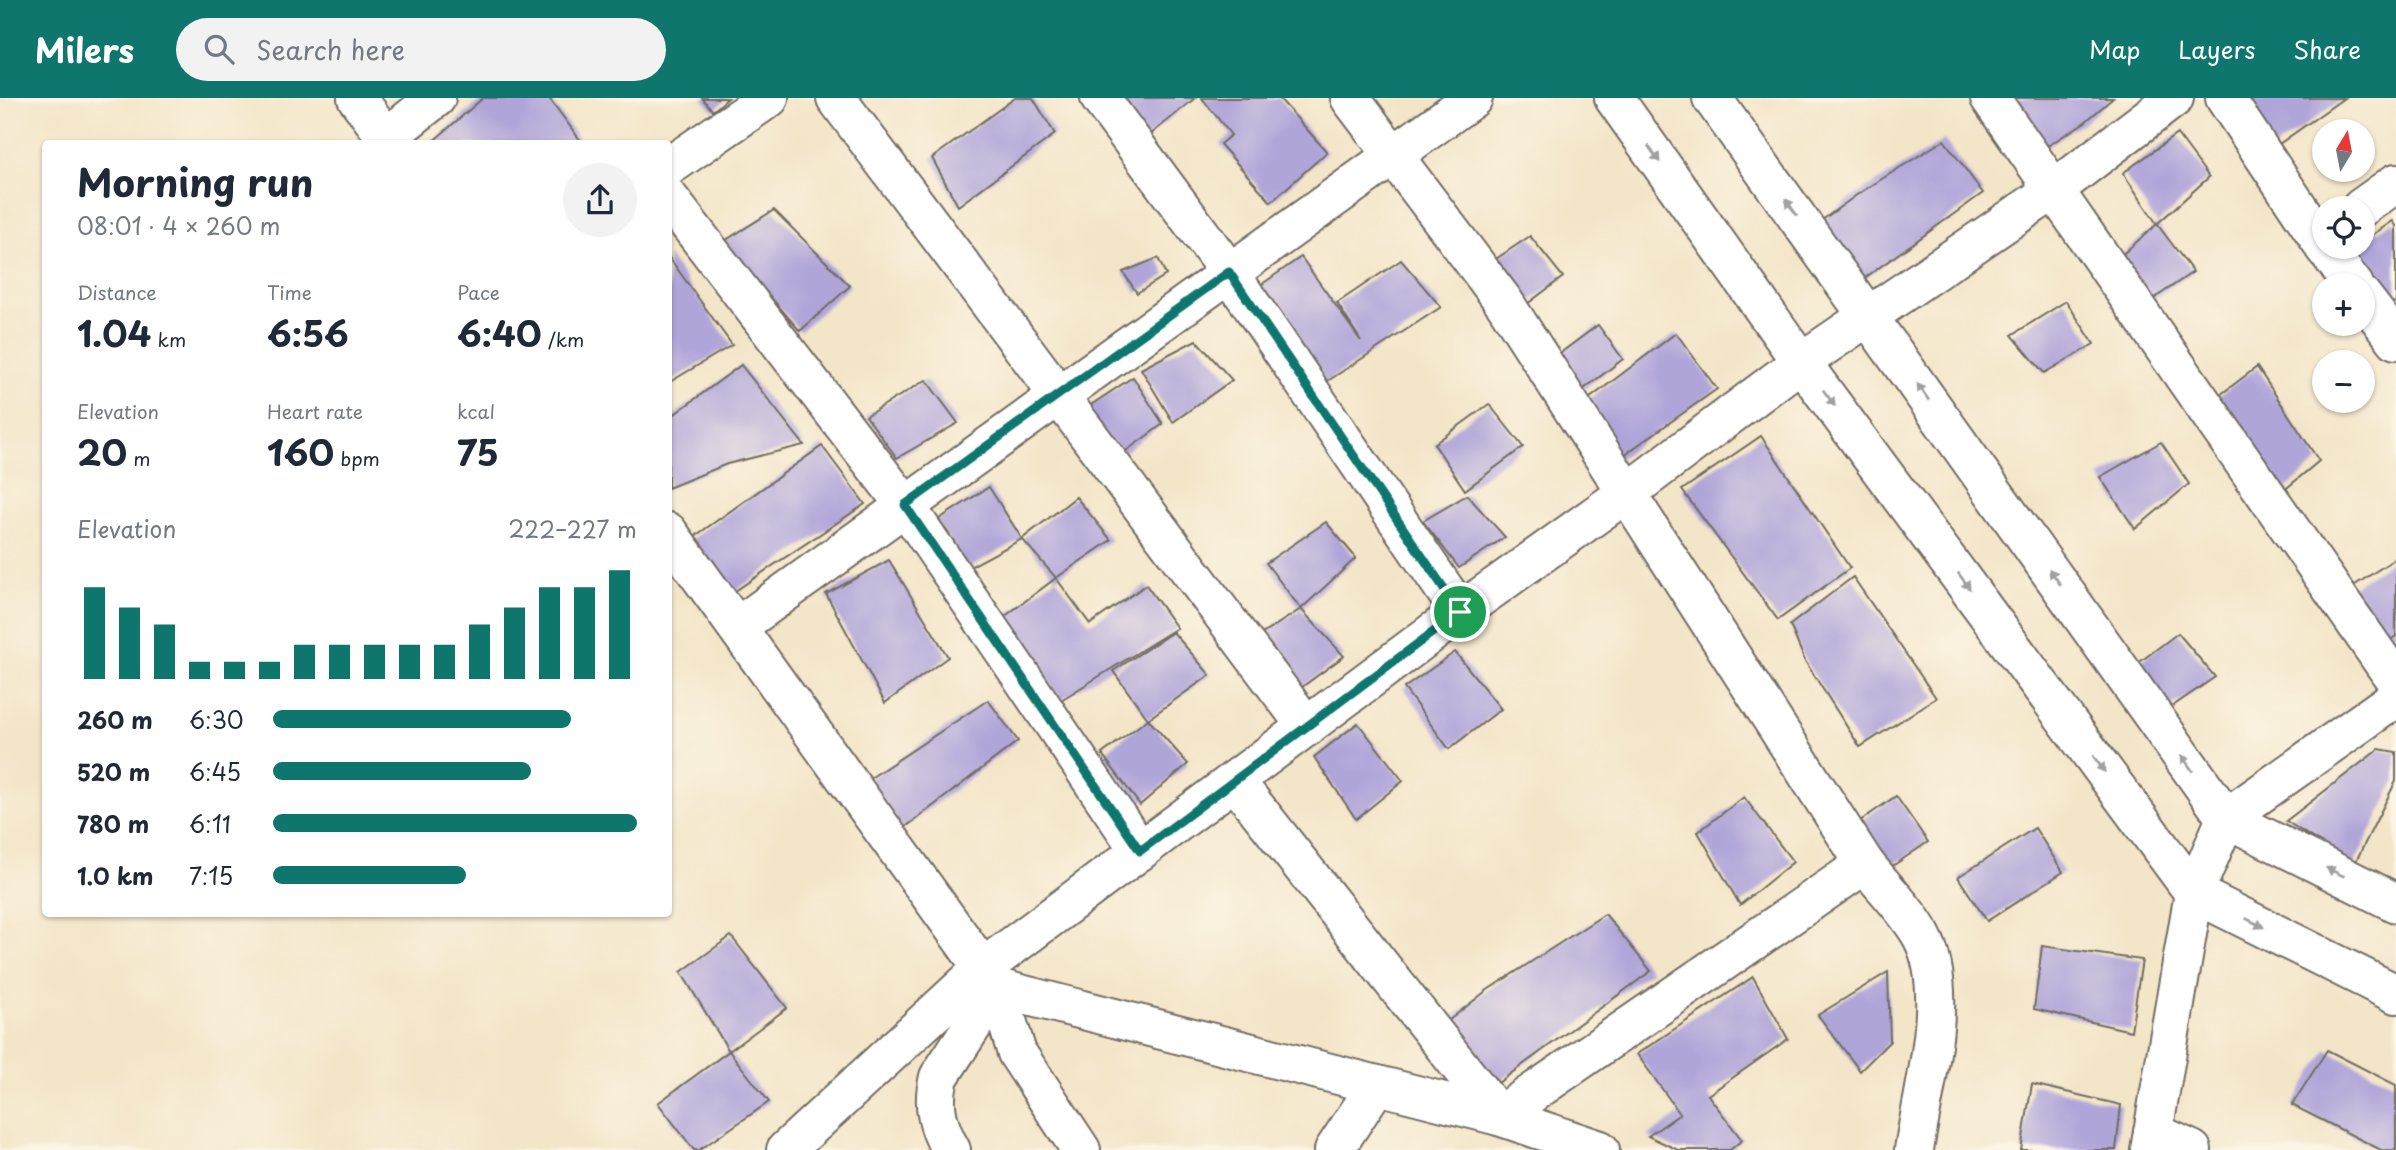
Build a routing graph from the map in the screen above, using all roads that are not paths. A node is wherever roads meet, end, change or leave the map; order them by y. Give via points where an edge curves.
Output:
1 (357, 98) edge
2 (436, 98) edge
3 (769, 98) edge
4 (836, 98) edge
5 (1100, 98) edge
6 (1350, 98) edge
7 (1473, 98) edge
8 (1614, 98) edge
9 (1712, 98) edge
10 (1990, 98) edge
11 (2174, 98) edge
12 (2225, 98) edge
13 (389, 140) edge
14 (1393, 155) junction
15 (672, 164) edge
16 (2396, 183) edge
17 (2055, 189) junction
18 (2375, 198) edge
19 (672, 202) edge
20 (2312, 226) edge
21 (1229, 272) junction
22 (2375, 313) edge
23 (1868, 315) junction
24 (2396, 340) edge
25 (1801, 362) junction
26 (1059, 395) junction
27 (1629, 492) junction
28 (905, 505) junction
29 (672, 537) edge
30 (1460, 612) junction
31 (737, 627) junction
32 (2396, 681) edge
33 (2396, 698) edge
34 (1307, 727) junction
35 (1235, 780) junction
36 (2226, 818) junction
37 (1140, 851) junction
38 (1865, 864) junction
39 (2194, 892) junction
40 (2396, 903) edge
41 (990, 978) junction
42 (2396, 994) edge
43 (1377, 1085) junction
44 (1499, 1116) junction
45 (2151, 1141) edge
46 (1577, 1146) edge
47 (786, 1150) edge
48 (951, 1150) edge
49 (1081, 1150) edge
50 (1334, 1150) edge
51 (1913, 1150) edge
52 (2192, 1150) edge

1 - 13 street
2 - 13 street
3 - 15 street
4 - 26 street
5 - 21 street
6 - 14 street
7 - 14 street
8 -> 25 street
23 -> 9 street
10 - 17 street
11 - 17 street
12 - 20 street
14 - 21 street
14 - 27 street via 1504,302
16 - 18 street
17 - 23 street
17 - 32 street
19 - 28 street
21 - 26 street
21 - 30 street
22 - 24 street
23 - 25 street
36 -> 23 street
25 - 27 street
25 -> 39 street
26 - 28 street
26 - 34 street
27 - 30 street
27 - 38 street
28 - 31 street
28 - 37 street
29 - 31 street
30 - 34 street
31 - 41 street
33 - 36 street
34 - 35 street
35 - 37 street
35 - 44 street
36 - 39 street
40 -> 36 street
37 - 41 street
38 - 44 street
38 - 51 street via 1922,936 1935,973 1934,1019
39 -> 42 street
39 - 45 street
41 - 43 street
41 - 47 street
41 - 48 street via 937,1085 936,1116
41 - 49 street via 1017,1053
43 - 44 street
43 - 50 street
44 - 46 street
45 - 52 street

